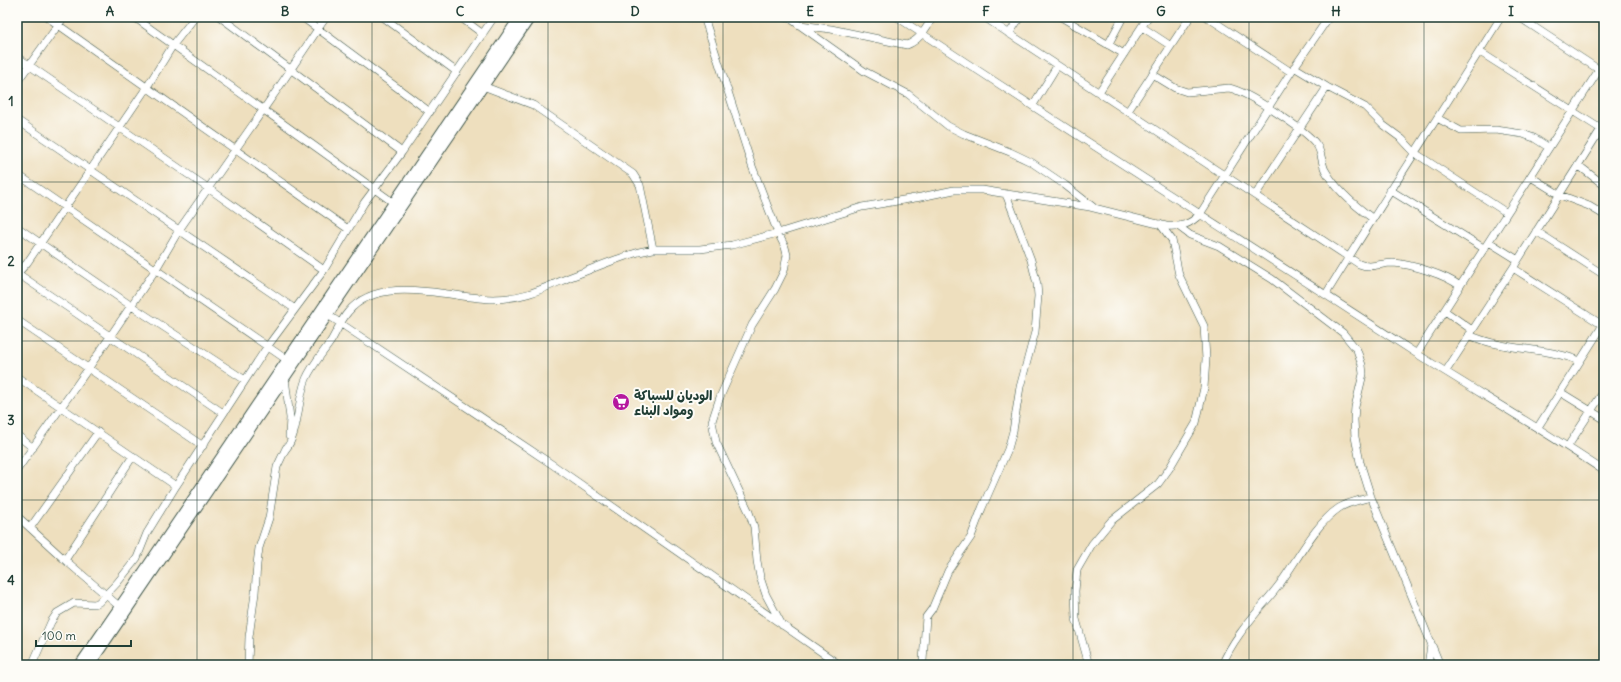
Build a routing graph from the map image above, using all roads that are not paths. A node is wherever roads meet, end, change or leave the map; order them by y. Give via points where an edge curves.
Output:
1 (47, 17) edge
2 (64, 17) edge
3 (134, 17) edge
4 (195, 17) edge
5 (220, 17) edge
6 (302, 17) edge
7 (326, 17) edge
8 (384, 17) edge
9 (460, 17) edge
10 (494, 17) edge
11 (520, 17) edge
12 (530, 17) edge
13 (704, 17) edge
14 (788, 17) edge
15 (897, 17) edge
16 (933, 17) edge
17 (984, 17) edge
18 (1020, 17) edge
19 (1061, 17) edge
20 (1123, 17) edge
21 (1148, 17) edge
22 (1190, 17) edge
23 (1207, 17) edge
24 (1329, 17) edge
25 (1501, 17) edge
26 (1519, 17) edge
27 (58, 25) junction
28 (798, 25) junction
29 (1142, 26) junction
30 (318, 29) junction
31 (483, 34) junction
32 (923, 34) junction
33 (1009, 34) junction
34 (173, 45) junction
35 (1108, 45) junction
36 (1171, 46) junction
37 (1480, 52) junction
38 (1124, 54) junction
39 (17, 57) edge
40 (1604, 62) edge
41 (29, 65) junction
42 (1057, 66) junction
43 (291, 69) junction
44 (1293, 70) junction
45 (457, 72) junction
46 (1601, 72) edge
47 (1152, 74) junction
48 (17, 82) edge
49 (483, 86) junction
50 (147, 87) junction
51 (1326, 87) junction
52 (1099, 92) junction
53 (1032, 105) junction
54 (1268, 108) junction
55 (264, 110) junction
56 (1572, 110) junction
57 (1128, 111) junction
58 (430, 112) junction
59 (1437, 118) junction
60 (17, 120) edge
61 (119, 128) junction
62 (1299, 128) junction
63 (1602, 130) edge
64 (1548, 147) junction
65 (235, 149) junction
66 (402, 152) junction
67 (1415, 154) junction
68 (1578, 165) junction
69 (91, 170) junction
70 (17, 174) edge
71 (1225, 175) junction
72 (1531, 177) junction
73 (1604, 185) edge
74 (208, 188) junction
75 (374, 189) junction
76 (1390, 190) junction
77 (1006, 194) junction
78 (1256, 194) junction
79 (1560, 195) junction
80 (394, 203) junction
81 (65, 208) junction
82 (1095, 208) junction
83 (1507, 213) junction
84 (1200, 214) junction
85 (1604, 215) edge
86 (1372, 218) junction
87 (1160, 224) junction
88 (1178, 226) junction
89 (17, 227) edge
90 (348, 229) junction
91 (179, 230) junction
92 (1536, 232) junction
93 (778, 233) junction
94 (1489, 242) junction
95 (40, 243) junction
96 (652, 249) junction
97 (1485, 249) junction
98 (1349, 257) junction
99 (1518, 260) junction
100 (1514, 268) junction
101 (156, 269) junction
102 (324, 270) junction
103 (17, 274) edge
104 (1604, 275) edge
105 (1460, 286) junction
106 (1326, 294) junction
107 (130, 305) junction
108 (295, 309) junction
109 (1445, 311) junction
110 (328, 315) junction
111 (17, 320) edge
112 (341, 323) junction
113 (1603, 326) edge
114 (1471, 332) junction
115 (110, 336) junction
116 (267, 347) junction
117 (1417, 353) junction
118 (1580, 361) junction
119 (291, 362) junction
120 (88, 369) junction
121 (1446, 371) junction
122 (17, 377) edge
123 (285, 378) junction
124 (245, 380) junction
125 (1604, 391) edge
126 (1560, 392) junction
127 (61, 407) junction
128 (1591, 411) junction
129 (223, 414) junction
130 (1604, 419) edge
131 (1538, 427) junction
132 (98, 432) junction
133 (17, 435) edge
134 (203, 446) junction
135 (1568, 446) junction
136 (33, 448) junction
137 (285, 450) junction
138 (133, 456) junction
139 (17, 470) edge
140 (1604, 471) edge
141 (176, 486) junction
142 (1371, 497) junction
143 (17, 516) edge
144 (30, 528) junction
145 (65, 560) junction
146 (106, 596) junction
147 (120, 607) junction
148 (782, 625) junction
149 (1431, 645) junction
150 (32, 665) edge
151 (80, 665) edge
152 (89, 665) edge
153 (248, 665) edge
154 (840, 665) edge
155 (920, 665) edge
156 (1089, 665) edge
157 (1222, 665) edge
158 (1428, 665) edge
159 (1440, 665) edge

1 - 27 street
2 - 27 street
3 - 34 street
4 - 34 street
5 - 43 street
6 - 30 street
7 - 30 street
8 - 45 street
9 - 31 street
10 - 31 street
11 - 80 highway
12 - 49 highway
13 - 93 street via 752,166
14 - 28 street
15 - 32 street
16 - 32 street
17 - 33 street
18 - 33 street
19 - 35 street
20 - 35 street
21 - 29 street
22 - 36 street
23 - 44 street
24 - 44 street
25 - 37 street
26 - 46 street
27 - 41 street
27 - 50 street
28 - 32 street via 831,29 905,45 914,42
28 - 82 street via 864,71 908,94 948,126 1030,162
29 - 36 street
29 - 38 street
30 - 43 street
30 - 58 street
31 - 45 street
32 - 53 street
33 - 42 street
34 - 50 street
34 - 55 street
35 - 38 street
36 - 47 street
37 - 56 street
37 - 59 street
38 - 52 street
39 - 41 street
40 - 46 street
41 - 48 street
41 - 61 street
42 - 52 street
42 - 53 street
43 - 55 street
43 - 66 street
44 - 51 street
44 - 54 street
45 - 58 street
46 - 56 street
47 - 54 street via 1174,88 1187,92 1236,89
47 - 57 street
49 - 96 street via 533,105 633,174 640,185
49 - 110 highway
50 - 61 street
50 - 65 street
51 - 62 street
51 - 67 street via 1365,107 1402,139
52 - 57 street
53 - 84 street
54 - 62 street
54 - 71 street
55 - 65 street
55 - 75 street
56 - 63 street
56 - 64 street
57 - 71 street
58 - 66 street
59 - 64 street via 1461,131 1496,130 1523,134
59 - 67 street
60 - 69 street
61 - 69 street
61 - 74 street
62 - 78 street
62 - 86 street via 1317,146 1331,179 1352,203
63 - 68 street
64 - 72 street
65 - 74 street
65 - 90 street
66 - 75 street
67 - 76 street
67 - 83 street
68 - 73 street
68 - 79 street
69 - 81 street
69 - 91 street
70 - 81 street
71 - 78 street
71 - 84 street
72 - 79 street
72 - 83 street
74 - 91 street
74 - 102 street
75 - 80 street
75 - 90 street
76 - 86 street
76 - 97 street
77 - 82 street
77 - 93 street via 982,190 943,191 862,207
77 - 155 street via 1031,260 1037,284 1035,332 1020,387 1008,449 971,537 948,571 926,617 923,661
78 - 98 street
79 - 85 street
79 - 92 street
80 - 119 highway
81 - 95 street
81 - 101 street
82 - 87 street
83 - 94 street
84 - 88 street via 1192,222
84 - 106 street
86 - 98 street
87 - 88 street
87 - 156 street via 1172,240 1179,275 1204,326 1204,388 1196,423 1169,470 1158,484 1110,521 1092,544 1077,570 1074,591 1076,620
88 - 142 street via 1190,235 1219,246 1272,279 1343,333 1357,350 1363,374 1355,407 1355,437
89 - 95 street
90 - 102 street
91 - 101 street
91 - 108 street
92 - 99 street
92 - 104 street
93 - 96 street via 732,245 700,249
93 - 148 street via 787,255 784,271 752,325 712,421 716,442 749,512 754,527 760,577 766,595
94 - 97 street
94 - 99 street
95 - 103 street
95 - 107 street
96 - 112 street via 629,255 524,296 490,299 402,290 384,292 354,305
97 - 105 street
98 - 105 street via 1359,264 1370,266 1402,264 1448,278
98 - 106 street
99 - 100 street
100 - 113 street
100 - 114 street
101 - 107 street
101 - 116 street
102 - 108 street
103 - 115 street
105 - 109 street
106 - 117 street
107 - 115 street
107 - 124 street
108 - 116 street
109 - 114 street
109 - 117 street
110 - 112 street
110 - 119 highway
111 - 120 street
112 - 137 street via 306,379 294,436
112 - 148 street
113 - 118 street
114 - 118 street via 1493,344 1561,354
114 - 121 street
115 - 120 street
115 - 129 street
116 - 119 street
116 - 124 street
117 - 121 street
118 - 126 street
119 - 123 highway
119 - 147 highway
120 - 127 street
120 - 134 street
121 - 131 street
122 - 127 street
123 - 137 street via 290,424
123 - 152 highway
124 - 129 street
125 - 128 street
126 - 128 street
126 - 131 street
127 - 132 street
127 - 136 street
128 - 130 street
128 - 135 street
129 - 134 street
131 - 135 street
132 - 138 street
132 - 144 street
133 - 136 street
134 - 141 street
135 - 140 street
136 - 139 street
137 - 153 street via 277,468 269,518 259,548
138 - 141 street
138 - 145 street
141 - 146 street via 147,534 137,558
142 - 149 street
142 - 157 street via 1340,507 1328,518 1236,640
143 - 144 street
144 - 145 street
145 - 146 street
146 - 147 street
146 - 150 street via 95,604 74,603 57,613
147 - 151 highway
148 - 154 street
149 - 158 street
149 - 159 street

